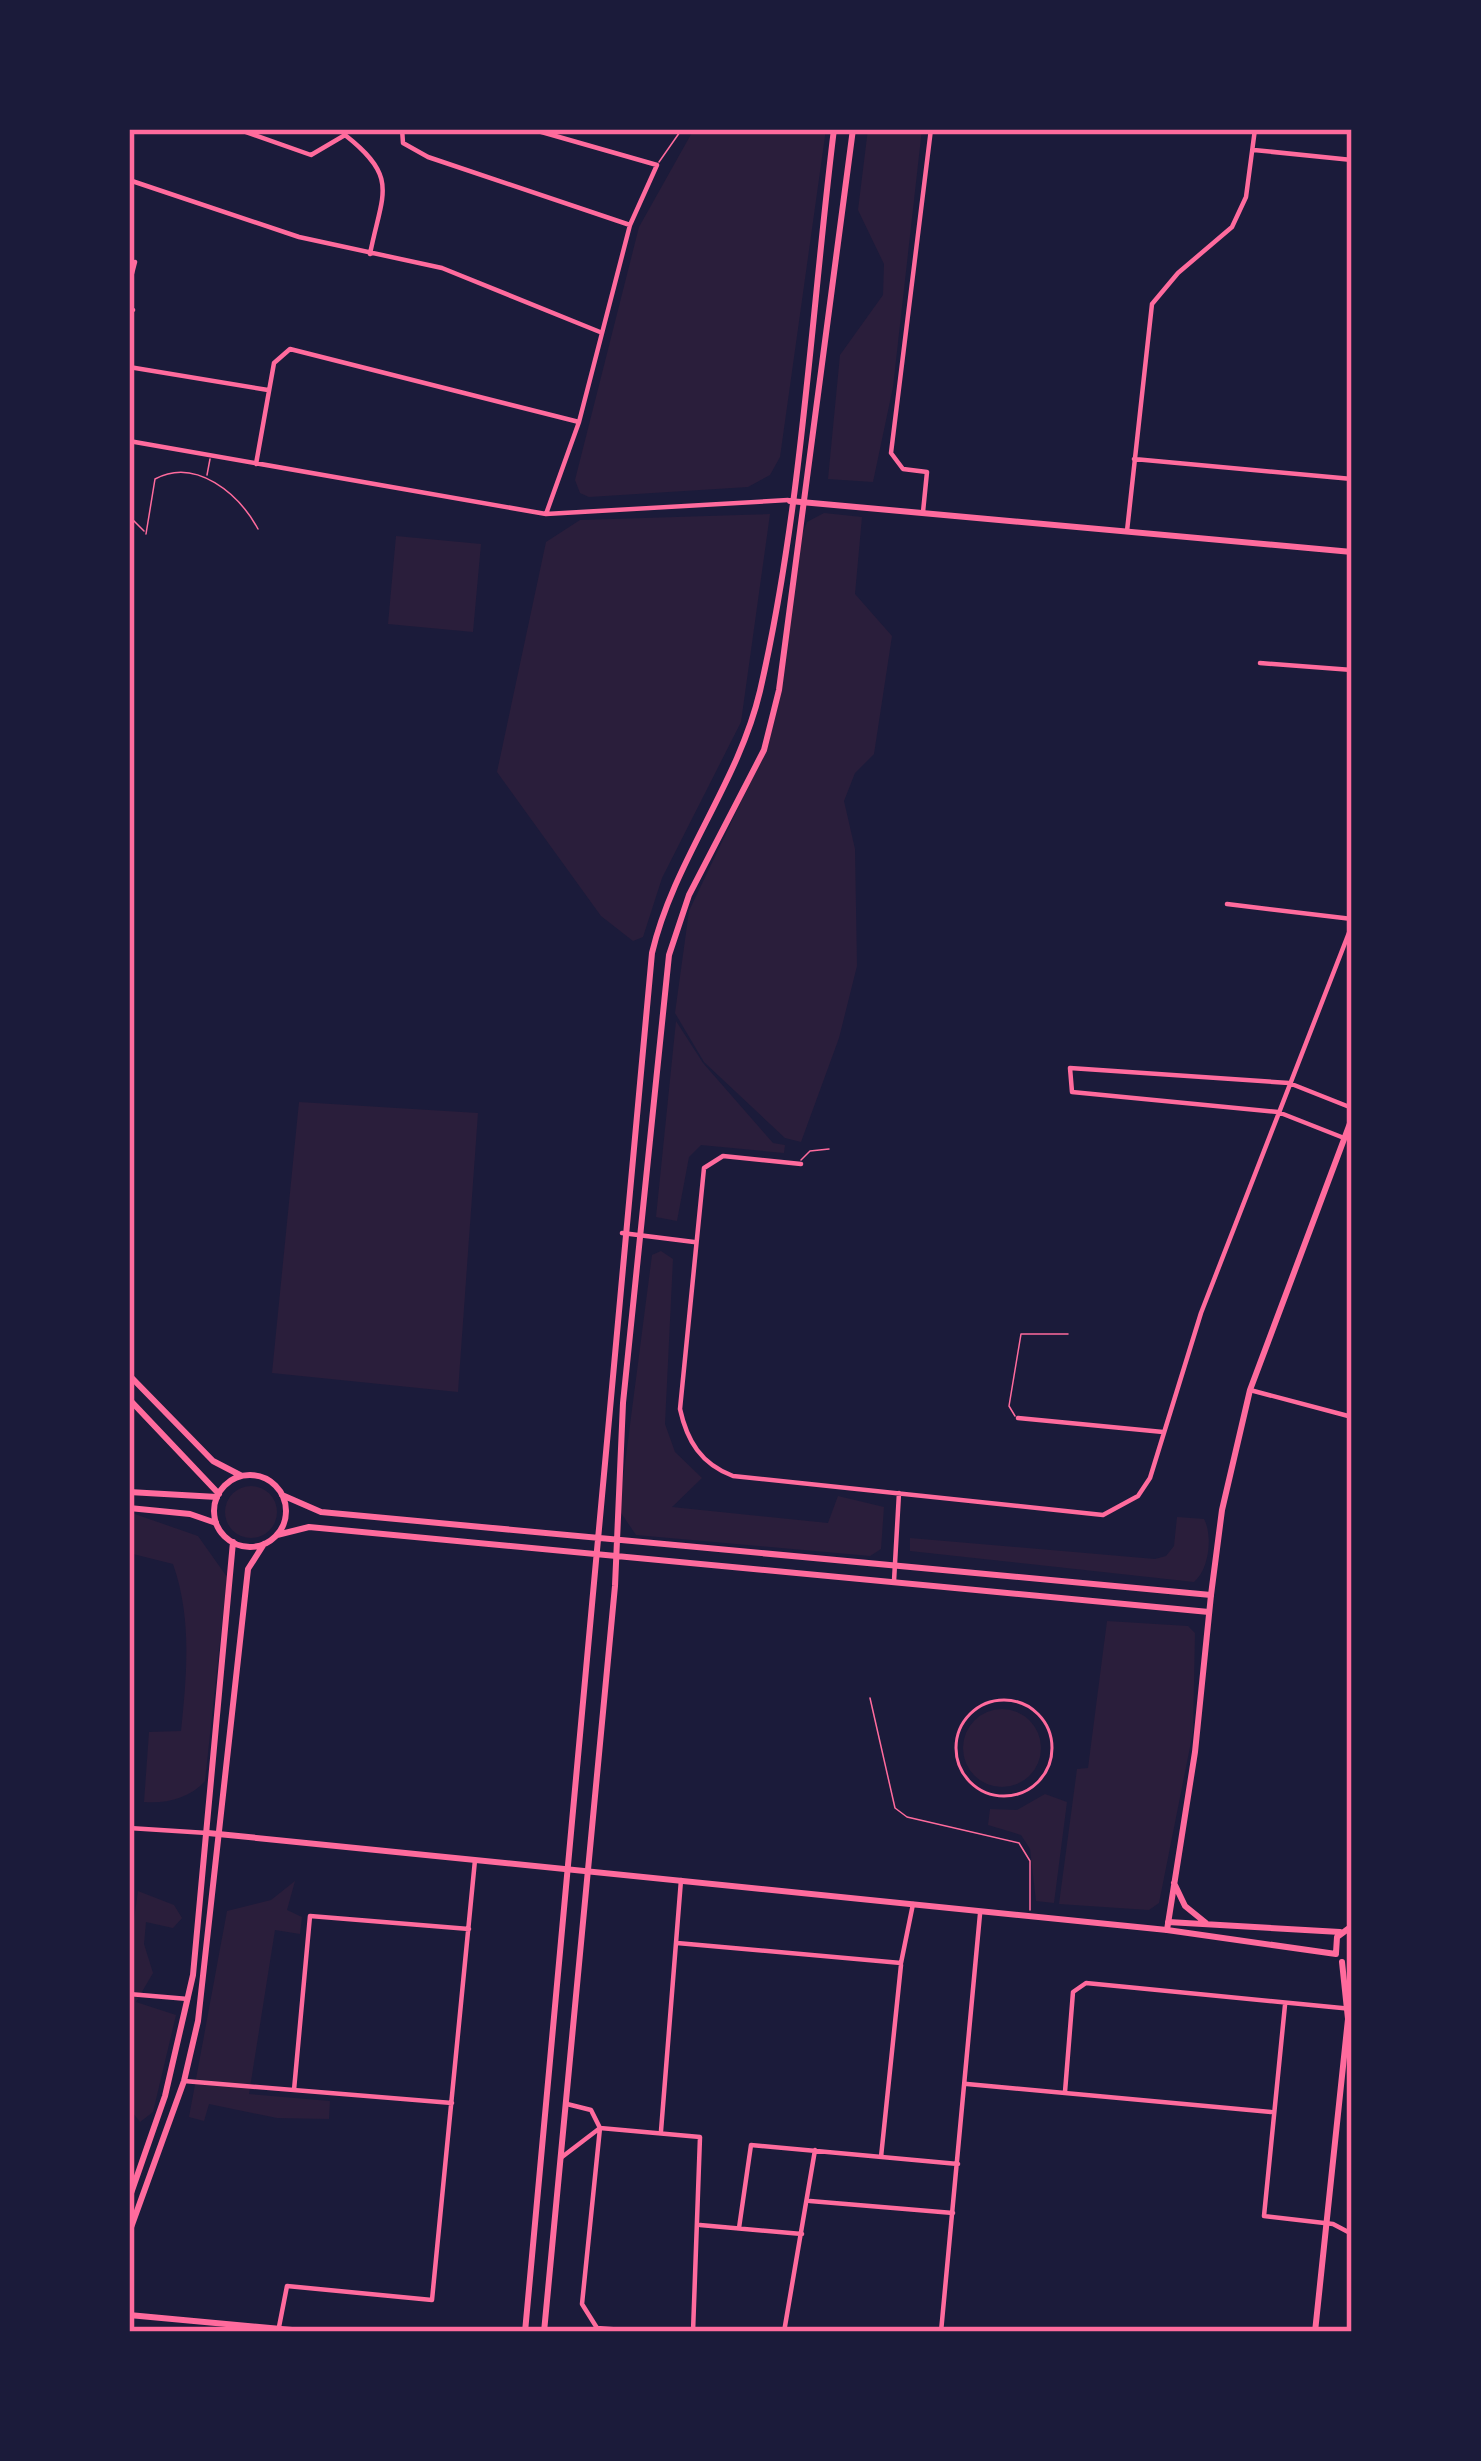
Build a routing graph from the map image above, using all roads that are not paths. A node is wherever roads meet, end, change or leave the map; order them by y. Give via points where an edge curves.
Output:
1 (237, 129) edge
2 (402, 129) edge
3 (531, 129) edge
4 (682, 129) edge
5 (834, 129) edge
6 (853, 129) edge
7 (931, 129) edge
8 (1255, 129) edge
9 (1254, 150) junction
10 (1352, 160) edge
11 (656, 164) junction
12 (129, 180) edge
13 (630, 225) junction
14 (370, 254) junction
15 (135, 262) dead end
16 (129, 285) edge
17 (599, 332) junction
18 (129, 367) edge
19 (268, 390) junction
20 (579, 422) junction
21 (129, 441) edge
22 (210, 455) junction
23 (1134, 458) junction
24 (256, 464) junction
25 (207, 478) junction
26 (1352, 479) edge
27 (790, 501) junction
28 (807, 502) junction
29 (922, 512) junction
30 (546, 514) junction
31 (129, 516) edge
32 (258, 529) dead end
33 (1127, 531) junction
34 (1352, 552) edge
35 (1260, 663) dead end
36 (1352, 670) edge
37 (1227, 904) dead end
38 (1352, 922) edge
39 (1289, 1084) junction
40 (1352, 1108) edge
41 (1279, 1112) junction
42 (1352, 1118) edge
43 (1345, 1138) junction
44 (829, 1149) dead end
45 (801, 1164) joint
46 (622, 1234) junction
47 (642, 1236) junction
48 (694, 1242) junction
49 (1068, 1334) dead end
50 (129, 1375) edge
51 (1250, 1390) junction
52 (129, 1399) edge
53 (1352, 1417) edge
54 (1018, 1418) joint
55 (1163, 1432) junction
56 (243, 1476) junction
57 (129, 1492) edge
58 (899, 1493) junction
59 (282, 1495) junction
60 (218, 1496) junction
61 (129, 1508) edge
62 (216, 1523) junction
63 (277, 1535) junction
64 (598, 1537) junction
65 (619, 1539) junction
66 (232, 1542) junction
67 (264, 1544) junction
68 (596, 1552) junction
69 (617, 1553) junction
70 (895, 1564) junction
71 (894, 1580) junction
72 (1210, 1595) junction
73 (1209, 1612) junction
74 (870, 1698) dead end
75 (992, 1701) joint
76 (129, 1828) edge
77 (208, 1833) junction
78 (222, 1834) junction
79 (475, 1860) junction
80 (568, 1869) junction
81 (589, 1872) junction
82 (1173, 1877) junction
83 (681, 1880) junction
84 (913, 1904) junction
85 (980, 1909) junction
86 (1030, 1914) junction
87 (1209, 1925) junction
88 (1167, 1926) junction
89 (1352, 1926) edge
90 (469, 1929) junction
91 (1340, 1932) junction
92 (676, 1943) junction
93 (1336, 1954) junction
94 (1342, 1962) junction
95 (901, 1963) junction
96 (1352, 1966) edge
97 (129, 1994) edge
98 (188, 1999) junction
99 (1285, 2005) junction
100 (1349, 2012) edge
101 (1349, 2030) edge
102 (184, 2080) junction
103 (967, 2084) junction
104 (294, 2090) junction
105 (1064, 2092) junction
106 (452, 2104) junction
107 (566, 2104) junction
108 (1271, 2111) junction
109 (601, 2128) junction
110 (661, 2131) junction
111 (815, 2150) junction
112 (881, 2156) junction
113 (560, 2159) junction
114 (958, 2164) junction
115 (129, 2199) edge
116 (810, 2201) junction
117 (953, 2213) junction
118 (1328, 2223) junction
119 (699, 2224) junction
120 (739, 2228) junction
121 (129, 2233) edge
122 (802, 2234) junction
123 (1352, 2234) edge
124 (129, 2315) edge
125 (278, 2330) edge
126 (314, 2332) edge
127 (525, 2332) edge
128 (544, 2332) edge
129 (649, 2332) edge
130 (693, 2332) edge
131 (784, 2332) edge
132 (941, 2332) edge
133 (1315, 2332) edge

1 - 14 street via 310,154 345,135 379,165 384,181
2 - 13 street via 409,148 428,157
3 - 11 street
4 - 11 lane
5 - 27 main road
6 - 28 main road
7 - 29 street via 891,453 903,470 927,472
8 - 9 street
9 - 10 street
9 - 23 street via 1232,227 1152,304
11 - 13 street
12 - 14 street
13 - 17 street
14 - 17 street via 442,268
15 - 16 street
17 - 20 street
18 - 19 street
19 - 20 street via 277,357 290,349
19 - 24 street
20 - 30 street
21 - 22 street
22 - 24 street
22 - 25 lane
23 - 26 street
23 - 33 street
24 - 30 street
25 - 31 lane via 154,479 146,534
25 - 32 lane via 232,494
27 - 28 main road
27 - 30 street
27 - 46 main road via 759,693 652,952
28 - 29 main road
28 - 47 main road via 764,750 688,895 669,955
29 - 33 main road
33 - 34 main road
35 - 36 street
37 - 38 street
38 - 39 street
39 - 40 street
39 - 41 street
39 - 41 street via 1070,1068 1072,1092
41 - 43 street
41 - 55 street
42 - 43 main road
43 - 51 main road
44 - 45 lane via 805,1153
45 - 48 street via 713,1160 700,1180
46 - 47 street
46 - 64 main road
47 - 48 street
47 - 65 main road via 617,1472
48 - 58 street via 680,1409 692,1445 734,1476
49 - 54 lane via 1030,1331 1016,1343 1009,1406
50 - 56 main road via 213,1461
51 - 53 street
51 - 72 main road
52 - 60 main road
54 - 55 street
55 - 58 street via 1145,1488 1103,1515
56 - 59 main road via 262,1478
56 - 60 main road
57 - 60 main road
58 - 70 street
59 - 63 main road
59 - 64 main road via 321,1512
60 - 62 main road
61 - 62 main road
62 - 66 main road
63 - 67 main road
63 - 68 main road via 308,1528
64 - 65 main road
64 - 68 main road
65 - 69 main road
65 - 70 main road
66 - 67 main road
66 - 77 main road
67 - 78 main road via 248,1569
68 - 69 main road
68 - 80 main road
69 - 71 main road
69 - 81 main road
70 - 71 street
70 - 72 main road
71 - 73 main road
72 - 73 main road
73 - 82 main road
74 - 86 lane via 895,1808 1019,1844 1030,1862
75 - 75 street via 963,1723 957,1755 973,1784 1015,1794 1042,1777 1050,1736 1032,1709
76 - 77 street
77 - 78 main road
77 - 98 main road
78 - 79 main road
78 - 102 main road via 208,1964
79 - 80 main road
79 - 90 street
80 - 81 main road
80 - 127 main road
81 - 83 main road
81 - 107 main road
82 - 87 main road via 1185,1906
82 - 88 main road
83 - 84 main road
83 - 92 street
84 - 85 main road
84 - 95 street
85 - 86 main road
85 - 103 street
86 - 88 main road
87 - 88 main road
87 - 91 main road
88 - 93 main road
89 - 91 main road
90 - 104 street via 310,1916
90 - 106 street
91 - 93 main road
92 - 95 street
92 - 110 street
93 - 94 main road
94 - 96 main road
94 - 100 main road
95 - 112 street
97 - 98 street
98 - 115 main road
99 - 100 street
99 - 105 street via 1079,1985
99 - 108 street
100 - 101 main road
101 - 118 main road
102 - 104 street
102 - 121 main road
103 - 105 street
103 - 114 street
104 - 106 street
105 - 108 street
106 - 125 street via 432,2300 287,2286
107 - 109 street via 591,2110
107 - 113 main road
108 - 118 street via 1264,2216
109 - 110 street
109 - 113 street
109 - 129 street via 582,2304 597,2328
110 - 119 street via 700,2137
111 - 112 street
111 - 116 street
111 - 120 street via 751,2144
112 - 114 street
113 - 128 main road
114 - 117 street
116 - 117 street
116 - 122 street
117 - 132 street
118 - 123 street
118 - 133 main road
119 - 120 street
119 - 130 street
120 - 122 street
122 - 131 street
124 - 125 main road
125 - 126 main road

